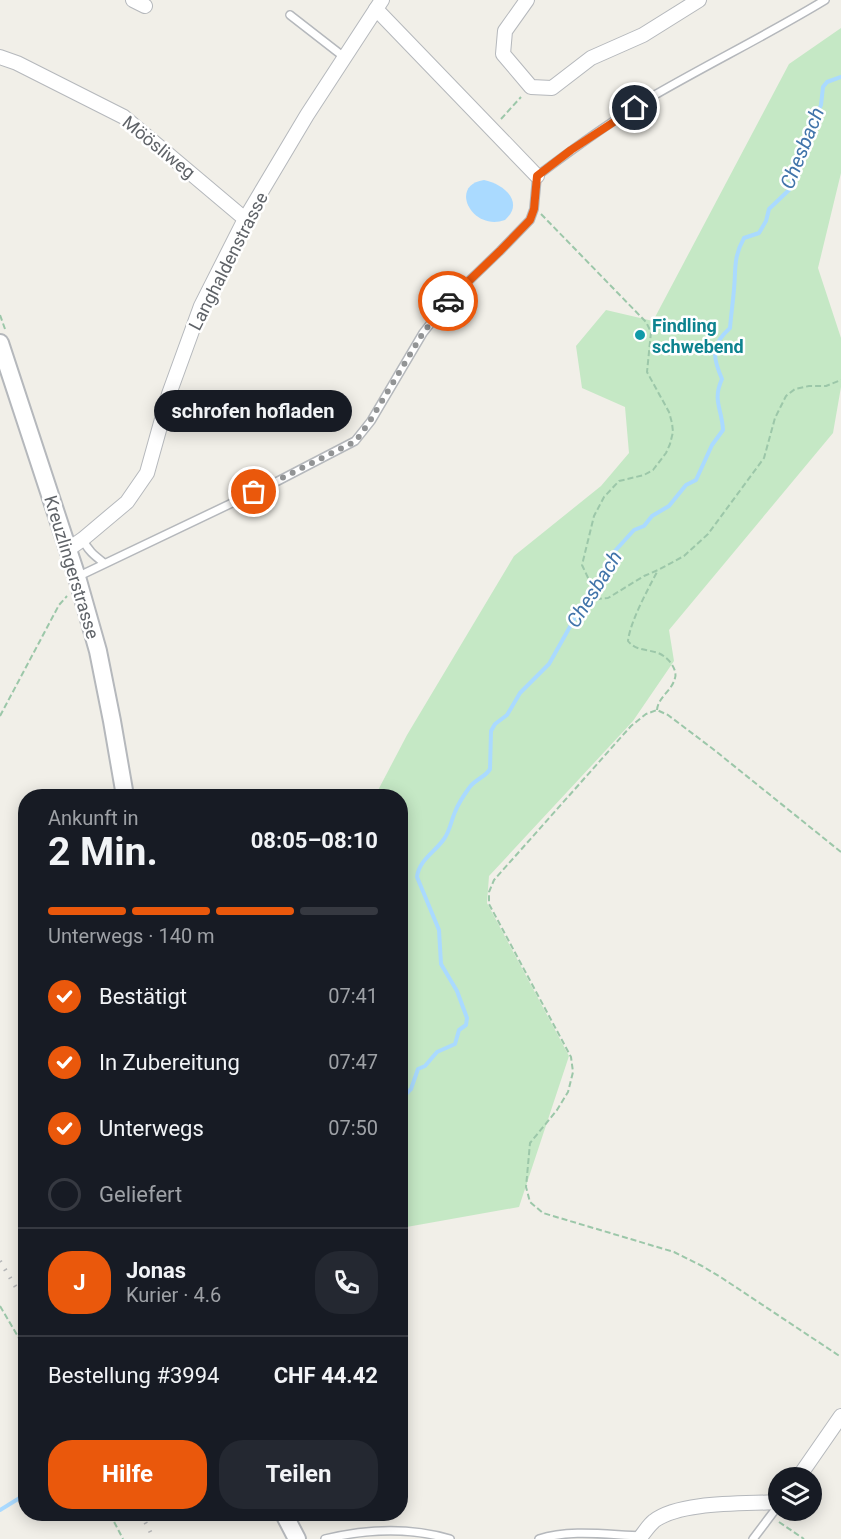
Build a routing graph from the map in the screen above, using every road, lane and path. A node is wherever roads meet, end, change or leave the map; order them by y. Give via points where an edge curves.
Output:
1 (527, 0) edge
2 (699, 0) edge
3 (825, 0) edge
4 (379, 5) edge
5 (290, 15) dead end
6 (0, 57) edge
7 (344, 57) junction
8 (531, 87) junction
9 (492, 129) junction
10 (537, 176) junction
11 (534, 209) junction
12 (245, 219) junction
13 (0, 343) edge
14 (841, 380) edge
15 (83, 539) junction
16 (67, 548) junction
17 (105, 563) junction
18 (658, 570) junction
19 (79, 584) junction
20 (657, 710) junction
21 (0, 716) edge
22 (123, 789) edge
23 (841, 852) edge
24 (0, 1306) edge
25 (18, 1336) edge
26 (841, 1357) edge
27 (841, 1416) edge
28 (806, 1467) edge
29 (768, 1504) edge
30 (768, 1520) edge
31 (114, 1521) edge
32 (288, 1521) edge
33 (778, 1521) edge
34 (640, 1537) edge
35 (123, 1539) edge
36 (297, 1539) edge
37 (325, 1539) edge
38 (450, 1539) edge
39 (538, 1539) edge
40 (753, 1539) edge
41 (804, 1539) edge

1 - 8 street via 505,32 503,54
2 - 8 street via 643,35 591,58 552,88
3 - 10 lane via 653,96
4 - 7 street, Langhaldenstrasse
4 - 9 street
5 - 7 lane
6 - 12 street, Möösliweg via 124,117
7 - 12 street, Langhaldenstrasse
8 - 9 path
9 - 10 street
10 - 11 lane
11 - 17 lane via 530,220 449,300 423,333 356,441
11 - 18 path via 646,322 651,332 647,372 669,412 673,432 670,444 653,470 619,481 604,497 594,516 582,565 598,599 608,598
12 - 15 street, Langhaldenstrasse via 201,306 169,394 147,473 127,502
13 - 16 street, Kreuzlingerstrasse
14 - 18 path via 826,386 795,388 786,396 775,417 764,458 708,534 684,556
15 - 16 street, Langhaldenstrasse
15 - 17 lane via 86,547
16 - 19 street, Kreuzlingerstrasse
17 - 19 lane
18 - 20 path via 628,641 633,647 661,653 676,673
19 - 21 path via 58,605
19 - 22 street, Kreuzlingerstrasse via 98,651
20 - 23 path via 713,748
20 - 26 path via 631,726 516,854 489,892 493,914 571,1057 573,1072 568,1092 530,1143 526,1187 530,1202 543,1213 674,1252 722,1278
24 - 25 path
27 - 28 street
29 - 34 street via 669,1512
30 - 40 lane
31 - 35 path
32 - 36 street
33 - 41 path
34 - 39 lane via 577,1534
37 - 38 lane via 349,1533 404,1530

